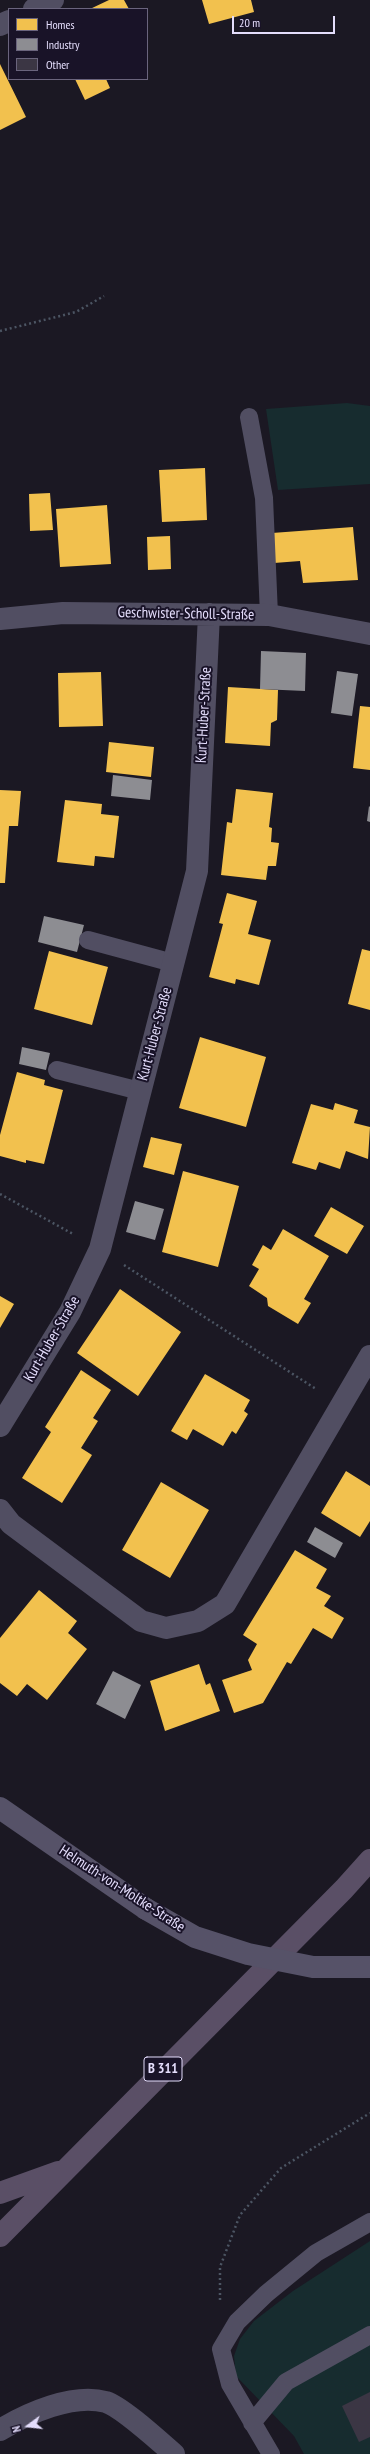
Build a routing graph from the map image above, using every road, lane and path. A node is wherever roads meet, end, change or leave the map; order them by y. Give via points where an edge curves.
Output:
1 (53, 0) edge
2 (36, 8) edge
3 (104, 296) dead end
4 (0, 331) edge
5 (249, 417) dead end
6 (209, 614) junction
7 (269, 615) junction
8 (0, 619) edge
9 (370, 634) edge
10 (88, 940) dead end
11 (173, 963) junction
12 (57, 1070) dead end
13 (140, 1091) junction
14 (0, 1194) edge
15 (100, 1249) junction
16 (370, 1356) edge
17 (342, 1406) junction
18 (0, 1426) edge
19 (0, 1510) edge
20 (0, 1808) edge
21 (370, 1860) edge
22 (370, 1967) edge
23 (370, 2113) edge
24 (62, 2171) junction
25 (0, 2193) edge
26 (370, 2222) edge
27 (0, 2236) edge
28 (220, 2304) dead end
29 (370, 2335) edge
30 (252, 2423) junction
31 (0, 2430) edge
32 (174, 2454) edge
33 (271, 2454) edge

1 - 2 street
3 - 4 path via 76,312
5 - 7 lane via 264,498
6 - 7 street, Geschwister-Scholl-Straße
6 - 8 street, Geschwister-Scholl-Straße via 63,613
6 - 11 street, Kurt-Huber-Straße via 197,871
7 - 9 street, Geschwister-Scholl-Straße
10 - 11 lane
11 - 13 street, Kurt-Huber-Straße
12 - 13 lane
13 - 15 street, Kurt-Huber-Straße
14 - 15 path
15 - 17 path
15 - 18 street, Kurt-Huber-Straße via 70,1312
16 - 17 street
17 - 19 street via 225,1604 198,1621 166,1628 141,1621 11,1524
20 - 22 street, Helmuth-von-Moltke-Straße, bridge via 146,1909 195,1937 248,1954 313,1967
21 - 24 main road, B 311
23 - 28 path via 281,2168 240,2215 220,2267
24 - 25 main road
24 - 27 main road, B 311
26 - 30 lane via 316,2254 266,2294 233,2328 222,2349 230,2384
29 - 30 lane via 286,2382
30 - 33 lane
31 - 32 street via 20,2418 71,2400 107,2402 142,2426

